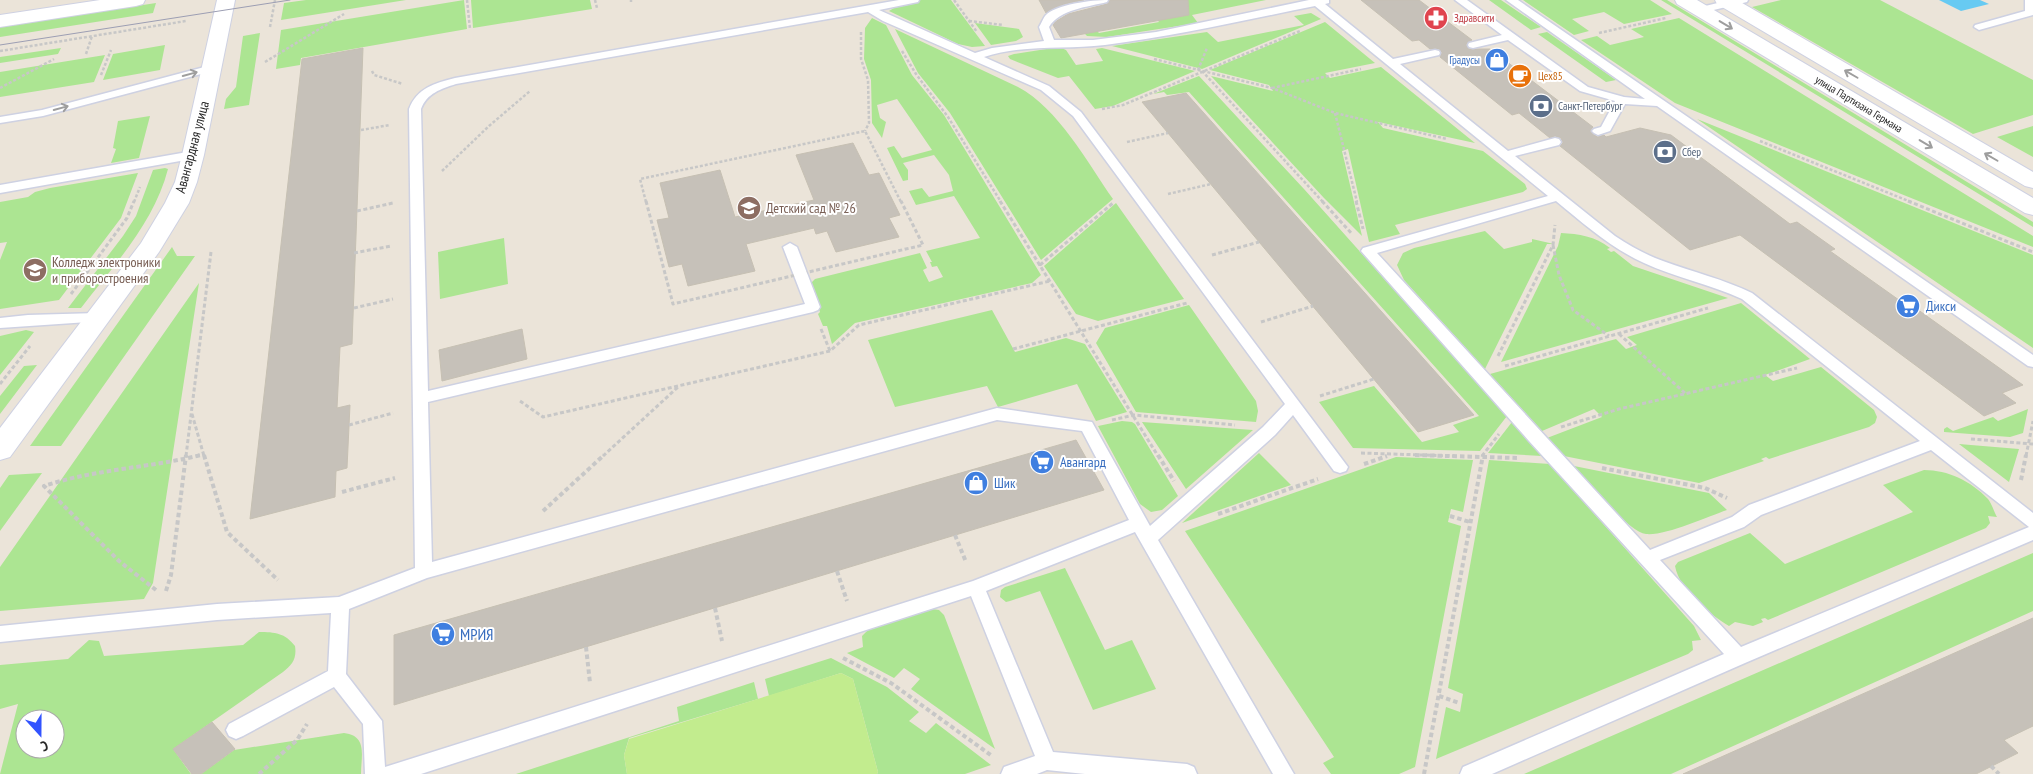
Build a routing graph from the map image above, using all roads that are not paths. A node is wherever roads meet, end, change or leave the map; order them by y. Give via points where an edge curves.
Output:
1 (65, 0) edge
2 (136, 0) edge
3 (226, 0) edge
4 (914, 0) edge
5 (1103, 0) edge
6 (1460, 0) edge
7 (1511, 0) edge
8 (1321, 1) edge
9 (1732, 1) edge
10 (2029, 1) edge
11 (1692, 5) edge
12 (0, 9) edge
13 (870, 9) junction
14 (0, 21) edge
15 (1979, 26) dead end
16 (1510, 36) junction
17 (1050, 43) junction
18 (1473, 45) dead end
19 (1435, 53) dead end
20 (974, 57) junction
21 (1392, 62) junction
22 (212, 68) junction
23 (1621, 100) junction
24 (1660, 103) junction
25 (0, 120) edge
26 (1598, 131) dead end
27 (1555, 142) dead end
28 (1507, 154) junction
29 (193, 155) junction
30 (2033, 181) edge
31 (0, 189) edge
32 (1557, 197) junction
33 (2033, 208) edge
34 (790, 247) dead end
35 (98, 318) junction
36 (0, 323) edge
37 (2033, 362) edge
38 (420, 402) junction
39 (1293, 405) junction
40 (1932, 442) junction
41 (0, 449) edge
42 (1340, 467) dead end
43 (2033, 522) edge
44 (1143, 531) junction
45 (2033, 533) edge
46 (1647, 558) junction
47 (424, 572) junction
48 (976, 586) junction
49 (340, 605) junction
50 (0, 634) edge
51 (1738, 657) junction
52 (337, 676) junction
53 (236, 730) dead end
54 (1047, 761) junction
55 (1013, 773) edge
56 (375, 774) edge
57 (391, 774) edge
58 (1187, 774) edge
59 (1284, 774) edge
60 (1470, 774) edge

1 - 12 main road
2 - 14 main road
3 - 22 main road, Авангардная улица
4 - 13 lane
5 - 17 lane via 1050,17 1044,27
6 - 16 lane
7 - 24 lane
8 - 17 lane via 1156,36 1093,43
8 - 21 lane
9 - 11 lane
30 -> 9 main road, улица Партизана Германа
10 - 15 lane via 2030,14
11 -> 33 main road, улица Партизана Германа
13 - 20 lane
13 - 38 lane via 455,81 438,86 417,100 415,197
16 - 18 lane
16 - 23 lane via 1584,89
17 - 20 lane via 992,51
19 - 21 lane
20 - 39 lane via 1045,88 1077,114
21 - 28 lane
25 -> 22 lane via 43,113
22 - 29 main road, Авангардная улица
23 - 24 lane
23 - 26 lane via 1606,129
24 - 37 lane
27 - 28 lane
28 - 32 lane
29 - 31 lane
29 - 35 main road, Авангардная улица via 186,182 166,224
32 - 40 lane via 1632,253 1665,267 1723,284 1747,296
32 - 46 lane via 1368,251
34 - 38 lane via 813,308 491,381
35 - 36 lane
35 - 41 main road, Авангардная улица
38 - 47 lane
39 - 42 lane
39 - 44 lane via 1188,503
40 - 43 lane
40 - 46 lane via 1755,510 1738,522
44 - 47 lane via 1087,426 998,414
44 - 48 lane
44 - 59 lane
45 - 51 lane
46 - 51 lane
47 - 49 lane
48 - 54 lane
48 - 57 lane
49 - 50 lane via 217,612
49 - 52 lane
51 - 60 lane
52 - 53 lane
52 - 56 lane via 372,721
54 - 55 lane
54 - 58 lane

